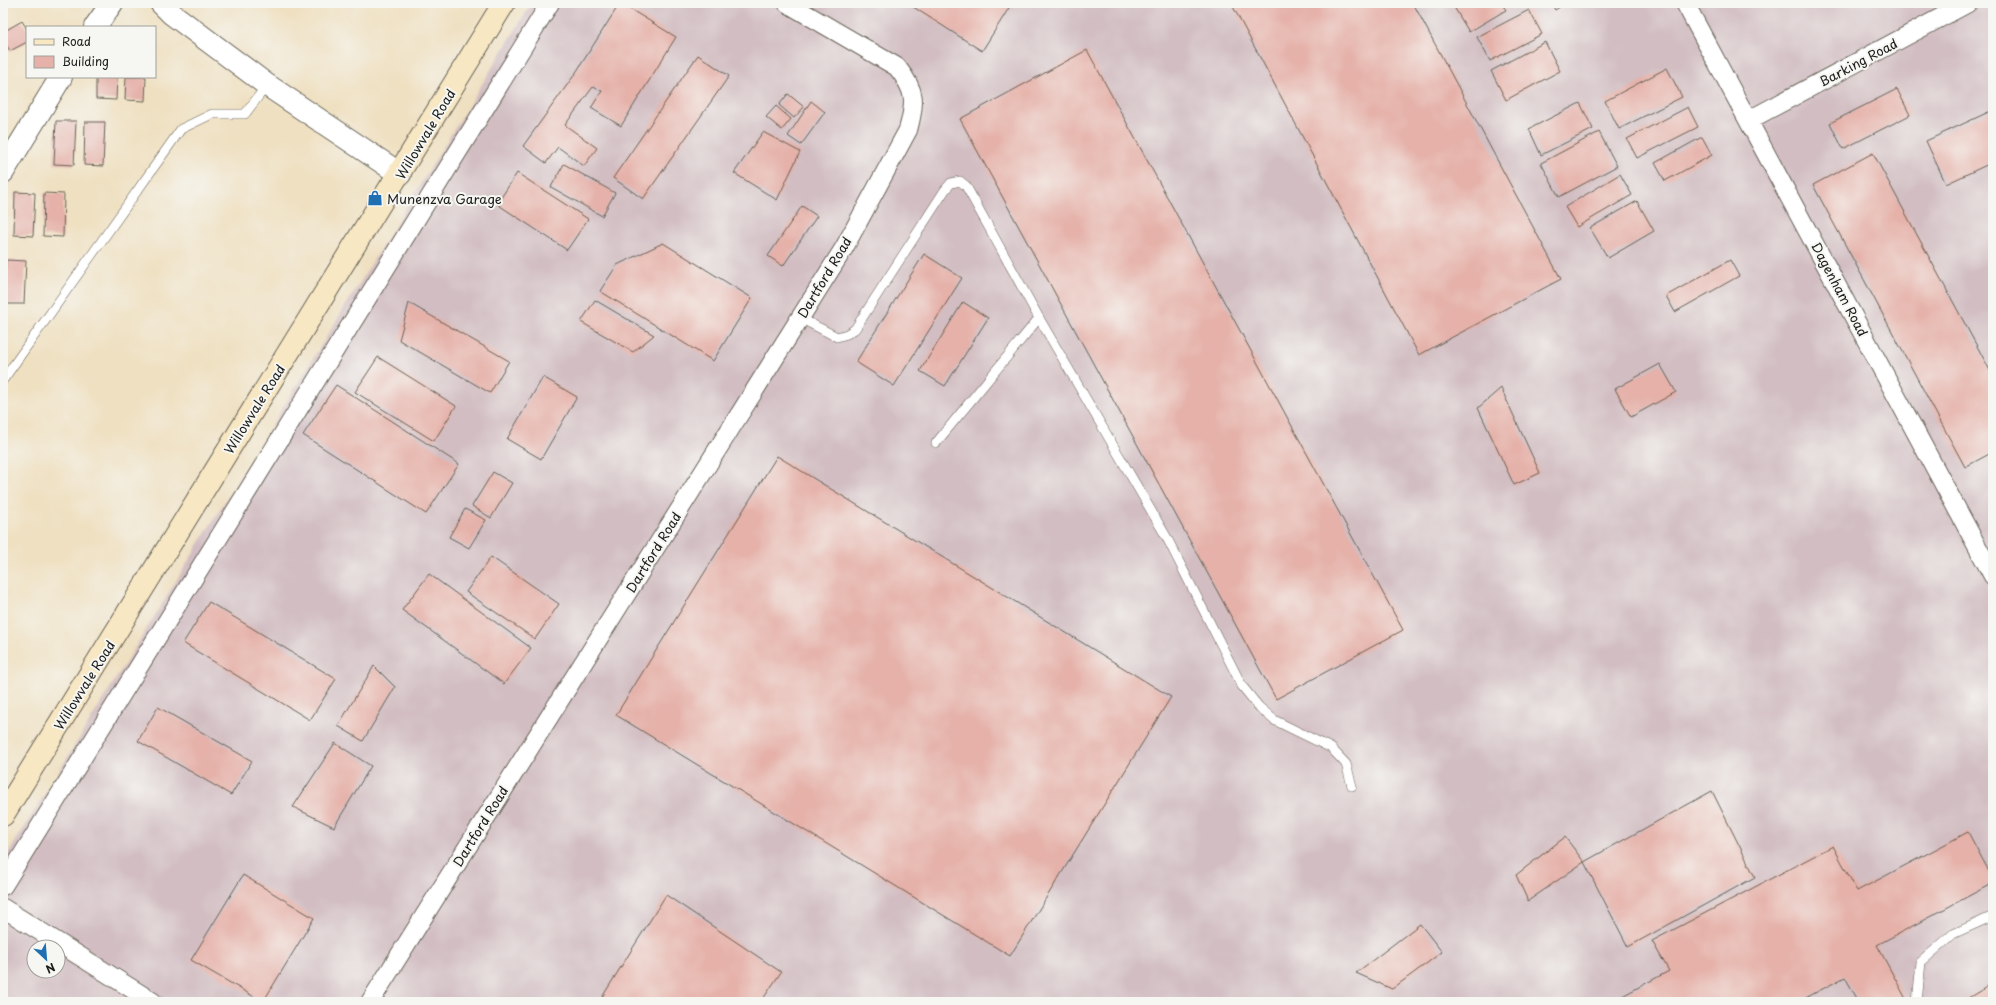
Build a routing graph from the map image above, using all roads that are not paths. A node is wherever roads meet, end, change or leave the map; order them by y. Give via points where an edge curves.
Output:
1 (112, 3) edge
2 (161, 3) edge
3 (504, 3) edge
4 (550, 3) edge
5 (786, 3) edge
6 (1685, 3) edge
7 (1968, 3) edge
8 (96, 26) edge
9 (60, 78) edge
10 (267, 85) junction
11 (1749, 120) junction
12 (3, 172) edge
13 (400, 174) junction
14 (800, 318) junction
15 (1039, 318) junction
16 (3, 380) edge
17 (936, 443) dead end
18 (1993, 576) edge
19 (1352, 786) dead end
20 (3, 815) edge
21 (3, 886) edge
22 (3, 908) edge
23 (1993, 916) edge
24 (153, 1002) edge
25 (370, 1002) edge
26 (1917, 1002) edge

1 - 8 street
2 - 10 street
3 - 13 main road, Willowvale Road
4 - 21 street
5 - 14 street, Dartford Road via 897,68 907,80 914,108 908,130 844,248
6 - 11 street, Dagenham Road
7 - 11 street, Barking Road
9 - 12 street
10 - 13 street
10 - 16 lane via 245,114 212,114 182,130
11 - 18 street, Dagenham Road
13 - 20 main road, Willowvale Road
14 - 15 lane via 837,337 855,329 945,190 951,183 960,181 966,186
14 - 25 street, Dartford Road
15 - 17 lane
15 - 19 lane via 1166,538 1242,686 1258,707 1274,720 1331,748 1346,764
22 - 24 street
23 - 26 lane via 1953,934 1921,962

